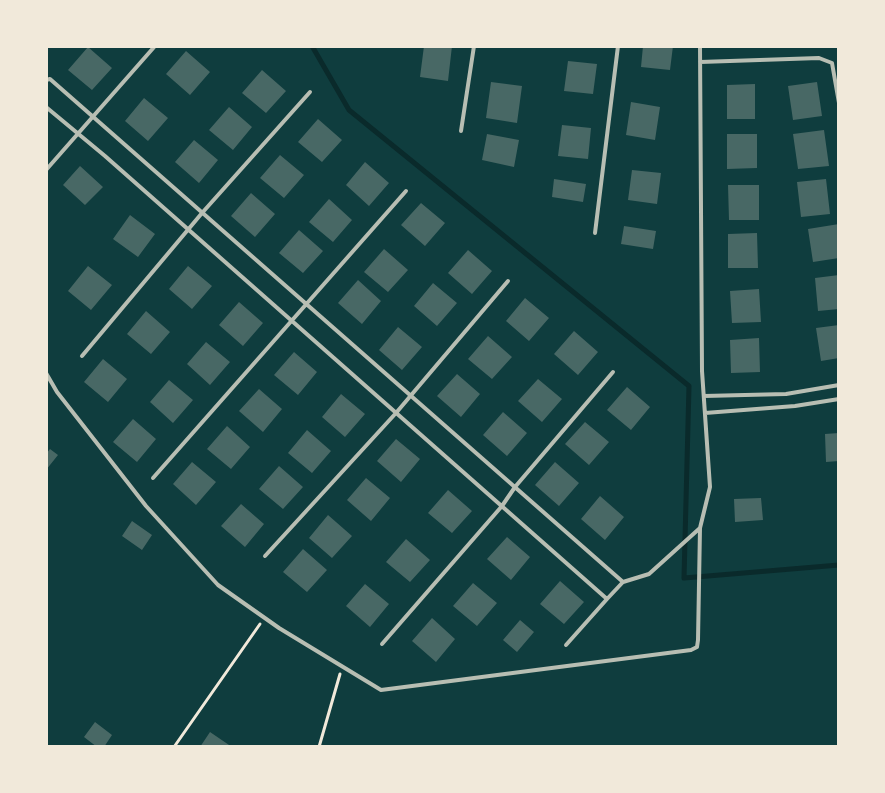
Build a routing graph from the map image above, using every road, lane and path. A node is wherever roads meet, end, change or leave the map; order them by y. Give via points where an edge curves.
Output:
1 (154, 46) edge
2 (474, 46) edge
3 (618, 46) edge
4 (700, 46) edge
5 (700, 62) junction
6 (46, 80) edge
7 (310, 92) dead end
8 (839, 103) edge
9 (46, 107) edge
10 (92, 116) junction
11 (461, 131) dead end
12 (77, 133) junction
13 (46, 170) edge
14 (406, 190) dead end
15 (202, 213) junction
16 (189, 230) junction
17 (595, 233) dead end
18 (508, 281) dead end
19 (306, 305) junction
20 (293, 322) junction
21 (82, 356) dead end
22 (613, 372) dead end
23 (46, 373) edge
24 (839, 385) edge
25 (410, 395) junction
26 (704, 396) junction
27 (839, 399) edge
28 (396, 413) junction
29 (705, 413) junction
30 (154, 478) dead end
31 (515, 487) junction
32 (502, 506) junction
33 (700, 528) junction
34 (265, 556) dead end
35 (623, 582) junction
36 (607, 599) junction
37 (264, 618) junction
38 (382, 644) dead end
39 (566, 645) dead end
40 (342, 666) junction
41 (174, 747) edge
42 (319, 747) edge

1 - 10 lane
2 - 11 lane
3 - 17 lane
4 - 5 lane
5 - 8 lane via 819,58 832,63
5 - 26 lane
6 - 10 lane via 50,79
7 - 15 lane
9 - 12 lane
10 - 12 lane
10 - 15 lane
12 - 13 lane
12 - 16 lane
14 - 19 lane
15 - 16 lane
15 - 19 lane
16 - 20 lane
16 - 21 lane
18 - 25 lane
19 - 20 lane
19 - 25 lane
20 - 28 lane
20 - 30 lane
22 - 31 lane
23 - 37 lane via 57,392 146,506 218,585
24 - 26 lane via 786,394
25 - 28 lane
25 - 31 lane
26 - 29 lane
27 - 29 lane
28 - 32 lane
28 - 34 lane
29 - 33 lane via 710,486
31 - 32 lane
31 - 35 lane
32 - 36 lane
32 - 38 lane
33 - 35 lane via 649,574
33 - 40 lane via 698,640 697,647 691,650 381,690
35 - 36 lane
36 - 39 lane
37 - 40 lane
37 - 41 path
40 - 42 path

